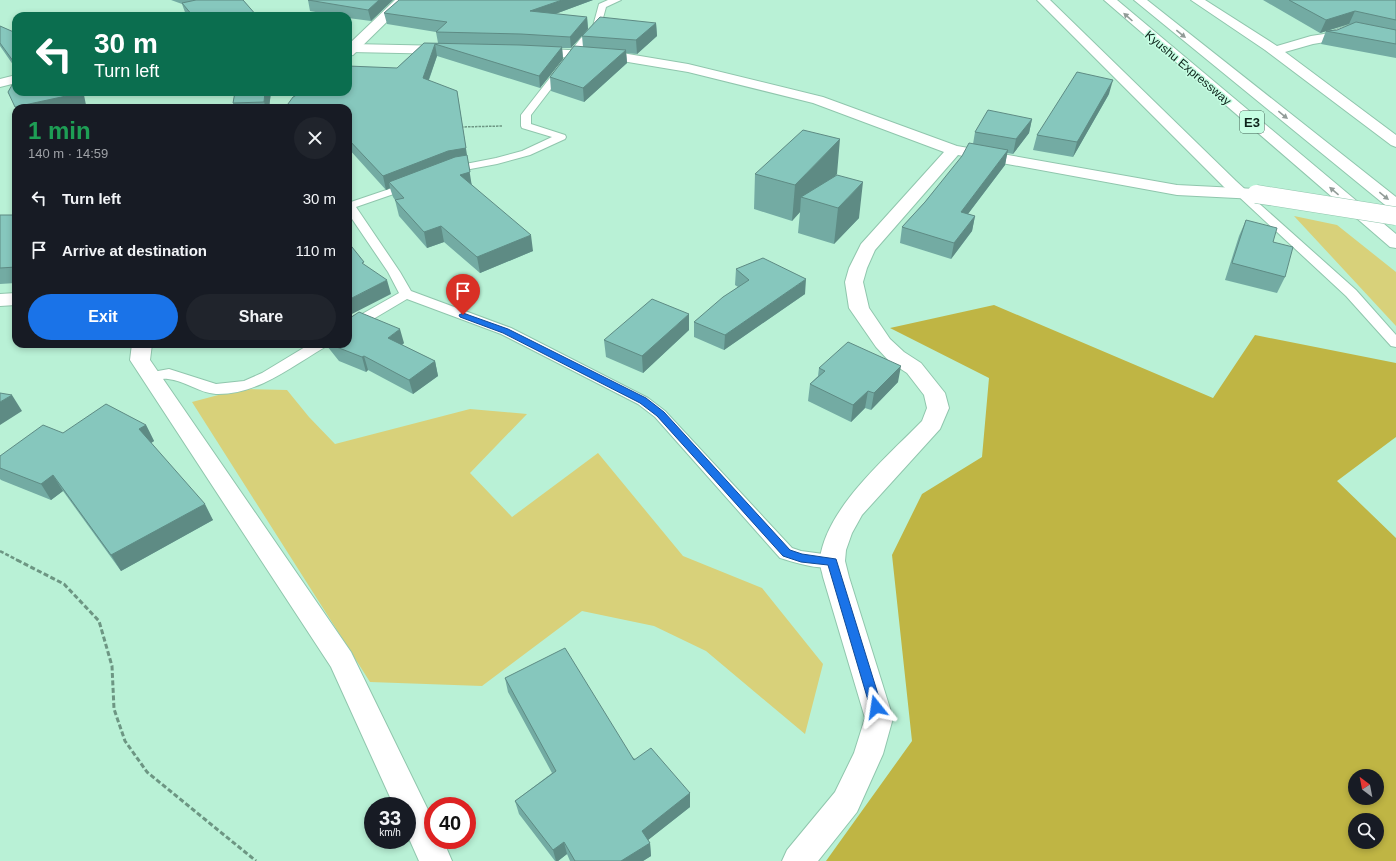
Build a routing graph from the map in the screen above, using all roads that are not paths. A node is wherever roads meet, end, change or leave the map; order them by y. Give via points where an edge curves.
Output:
1 (611, 0) edge
2 (1043, 0) edge
3 (1110, 0) edge
4 (1140, 0) edge
5 (1197, 0) edge
6 (399, 1) edge
7 (1396, 38) edge
8 (352, 46) edge
9 (352, 49) edge
10 (460, 50) edge
11 (1274, 50) junction
12 (522, 51) edge
13 (574, 54) junction
14 (12, 80) edge
15 (0, 83) edge
16 (1396, 142) edge
17 (954, 150) junction
18 (441, 173) edge
19 (420, 182) edge
20 (1248, 193) junction
21 (352, 205) edge
22 (1396, 205) edge
23 (352, 210) edge
24 (1396, 216) edge
25 (1396, 244) edge
26 (406, 294) junction
27 (12, 299) edge
28 (0, 300) edge
29 (352, 326) edge
30 (1396, 343) edge
31 (142, 348) edge
32 (313, 348) edge
33 (152, 376) junction
34 (832, 561) junction
35 (436, 861) edge
36 (798, 861) edge

1 - 13 lane via 602,6 597,27
2 - 20 main road via 1230,184
25 -> 3 main road, Kyushu Expressway / E3
4 -> 22 main road, Kyushu Expressway / E3
5 - 11 main road
6 - 8 main road
7 - 11 main road via 1349,30
9 - 10 main road
11 - 16 main road
12 - 13 main road
13 - 17 main road via 622,57 688,68 752,83 818,100
13 - 18 lane via 526,115 526,126 561,137 526,153
14 - 15 main road
17 - 20 main road via 1177,190
17 - 34 main road via 867,248 858,268 854,282 859,308 883,343 914,368 934,393 938,408 932,424 853,509 840,534
19 - 21 lane
20 - 24 main road, bridge
20 - 30 lane via 1351,293
23 - 26 lane
26 - 29 lane
26 - 34 lane via 506,331 643,400 660,414 786,553 801,558
27 - 28 main road
31 - 33 main road via 140,360
32 - 33 lane via 247,385 215,389 169,374
33 - 35 main road via 341,660
34 - 36 main road via 879,718 868,754 846,802

